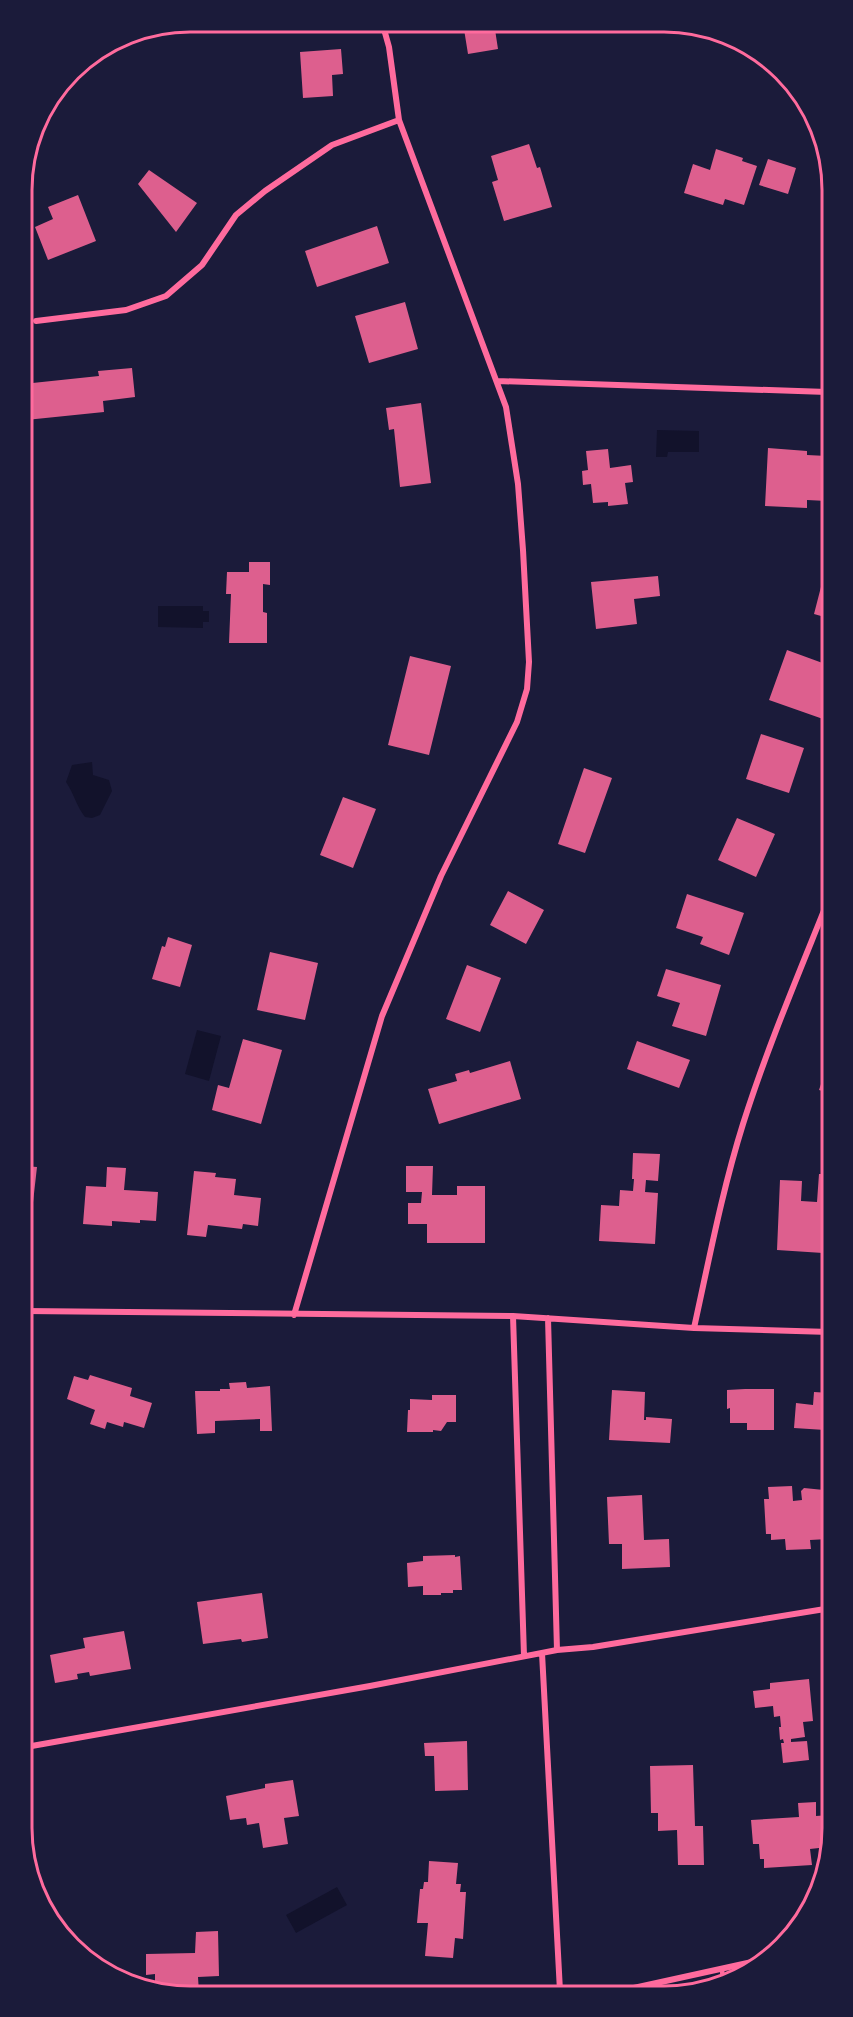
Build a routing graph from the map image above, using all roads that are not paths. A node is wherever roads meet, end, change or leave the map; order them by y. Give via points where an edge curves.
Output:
1 (385, 32) edge
2 (399, 120) junction
3 (36, 321) dead end
4 (497, 381) junction
5 (822, 392) edge
6 (822, 917) edge
7 (32, 1311) edge
8 (294, 1315) junction
9 (513, 1316) junction
10 (548, 1318) junction
11 (694, 1328) junction
12 (821, 1332) edge
13 (821, 1610) edge
14 (557, 1650) junction
15 (542, 1653) junction
16 (524, 1656) junction
17 (32, 1747) edge
18 (741, 1965) edge
19 (722, 1969) junction
20 (722, 1973) edge
21 (560, 1986) edge
22 (644, 1986) edge

1 - 2 street
2 - 3 street via 332,145 265,191 236,215 202,265 166,296 126,310
2 - 4 street
4 - 5 street
4 - 8 street via 506,407 518,484 528,640 527,689 517,722 441,876 382,1016
6 - 11 street via 743,1125
7 - 8 street
8 - 9 street
9 - 10 street
9 - 16 street
10 - 11 street
10 - 14 street
11 - 12 street
13 - 14 street
14 - 15 street
15 - 16 street
15 - 21 street
16 - 17 street
18 - 19 street
19 - 20 lane
19 - 22 street

